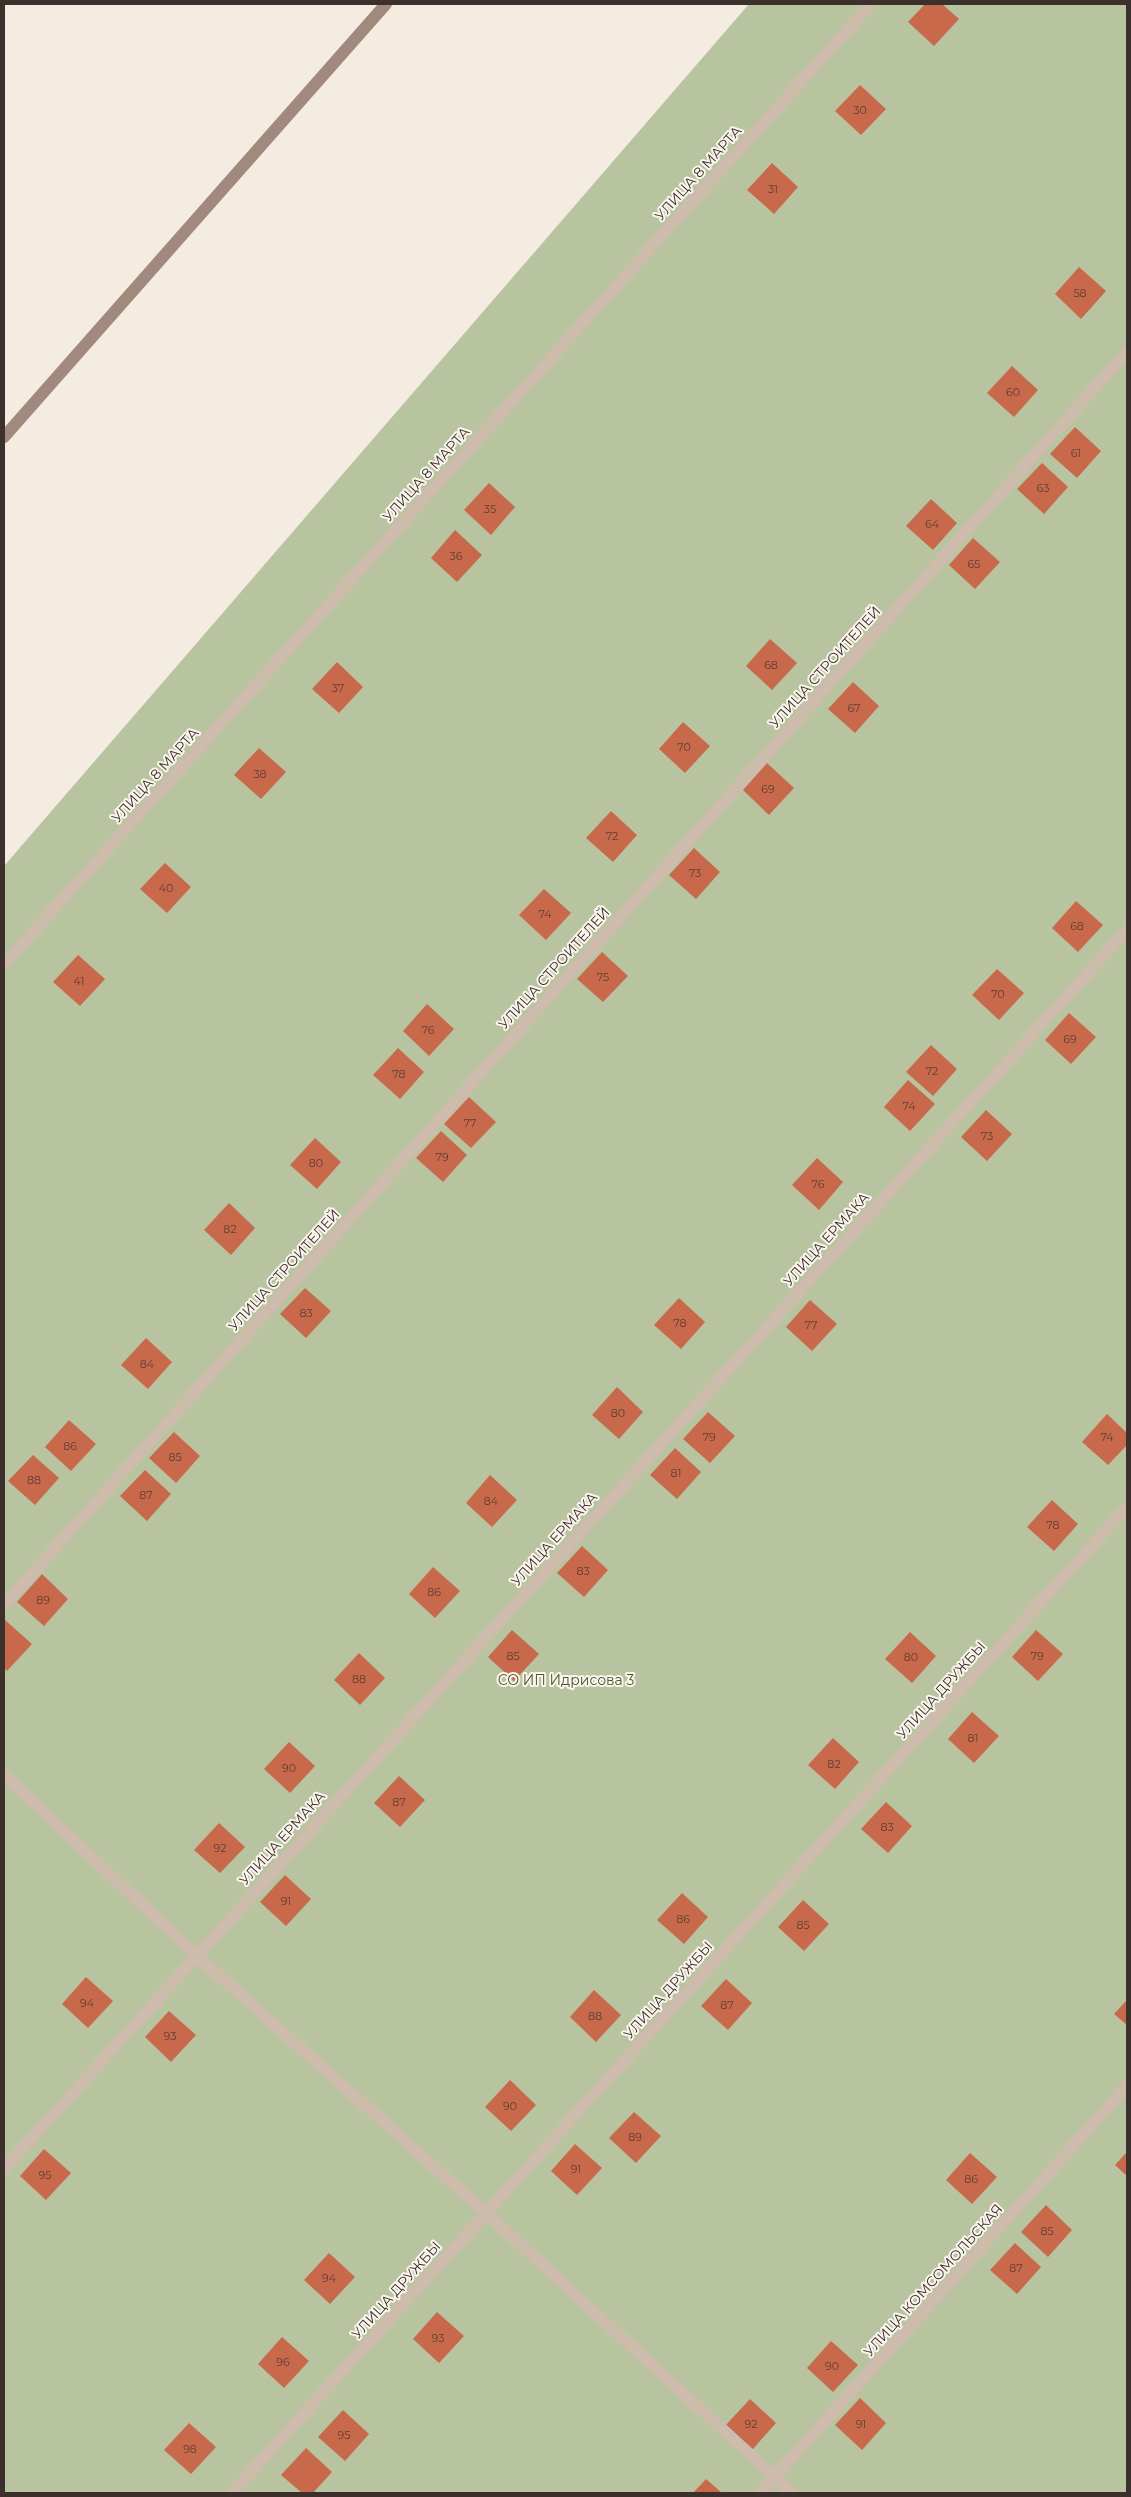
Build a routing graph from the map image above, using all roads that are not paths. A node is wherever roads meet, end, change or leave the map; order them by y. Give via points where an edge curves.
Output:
1 (386, 4) edge
2 (871, 4) edge
3 (1127, 352) edge
4 (4, 437) edge
5 (1127, 930) edge
6 (4, 964) edge
7 (1127, 1507) edge
8 (4, 1604) edge
9 (4, 1775) edge
10 (196, 1955) junction
11 (1127, 2086) edge
12 (4, 2169) edge
13 (486, 2213) junction
14 (775, 2477) junction
15 (232, 2493) edge
16 (760, 2493) edge
17 (792, 2493) edge

1 - 4 street
2 - 6 street, УЛИЦА 8 МАРТА
3 - 8 street, УЛИЦА СТРОИТЕЛЕЙ
5 - 10 street, УЛИЦА ЕРМАКА
7 - 13 street, УЛИЦА ДРУЖБЫ
9 - 10 street
10 - 12 street, УЛИЦА ЕРМАКА
10 - 13 street
11 - 14 street, УЛИЦА КОМСОМОЛЬСКАЯ
13 - 14 street
13 - 15 street, УЛИЦА ДРУЖБЫ
14 - 16 street, УЛИЦА КОМСОМОЛЬСКАЯ
14 - 17 street

